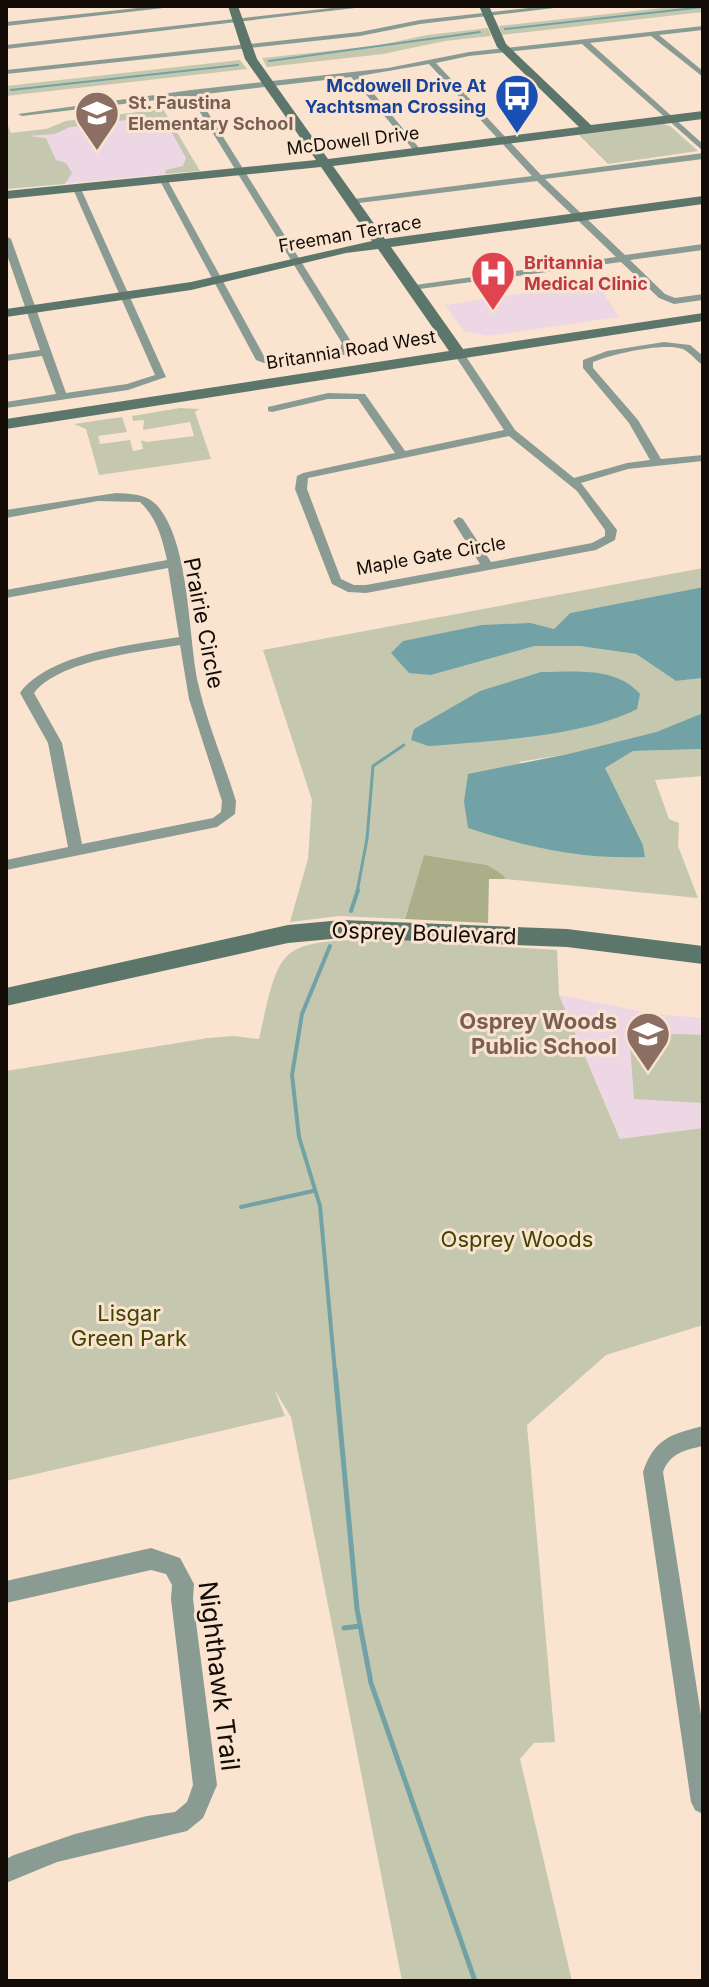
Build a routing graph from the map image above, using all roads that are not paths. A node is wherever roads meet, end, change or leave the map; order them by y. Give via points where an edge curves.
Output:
1 (177, 6) edge
2 (233, 6) edge
3 (368, 6) edge
4 (567, 6) edge
5 (486, 10) edge
6 (238, 22) junction
7 (6, 24) edge
8 (703, 28) edge
9 (652, 33) junction
10 (583, 41) junction
11 (246, 46) junction
12 (6, 47) edge
13 (506, 50) junction
14 (431, 62) junction
15 (6, 72) edge
16 (353, 74) junction
17 (703, 75) edge
18 (268, 84) junction
19 (191, 92) junction
20 (22, 114) dead end
21 (703, 115) edge
22 (671, 119) junction
23 (588, 129) junction
24 (504, 140) junction
25 (703, 148) edge
26 (417, 151) junction
27 (703, 156) edge
28 (325, 163) junction
29 (241, 173) junction
30 (539, 178) junction
31 (164, 181) junction
32 (77, 189) junction
33 (6, 195) edge
34 (703, 200) edge
35 (354, 202) junction
36 (579, 216) junction
37 (6, 239) edge
38 (383, 244) junction
39 (703, 247) edge
40 (625, 258) junction
41 (295, 261) junction
42 (12, 272) edge
43 (218, 280) junction
44 (415, 288) junction
45 (127, 296) junction
46 (703, 297) edge
47 (30, 310) junction
48 (6, 313) edge
49 (703, 317) edge
50 (46, 352) junction
51 (459, 354) junction
52 (6, 358) edge
53 (703, 362) edge
54 (62, 396) junction
55 (6, 405) edge
56 (272, 409) dead end
57 (6, 424) edge
58 (511, 432) junction
59 (401, 453) junction
60 (703, 458) edge
61 (656, 461) junction
62 (573, 482) junction
63 (6, 514) edge
64 (459, 521) dead end
65 (173, 563) junction
66 (487, 565) junction
67 (6, 594) edge
68 (186, 640) junction
69 (76, 851) junction
70 (6, 865) edge
71 (703, 955) edge
72 (6, 997) edge
73 (703, 1436) edge
74 (6, 1592) edge
75 (695, 1688) edge
76 (703, 1802) edge
77 (6, 1871) edge

1 - 7 street
2 - 6 street
3 - 6 street
4 - 5 street
5 - 11 street
5 - 13 street
6 - 11 street
6 - 12 street
8 - 9 street
9 - 10 street
9 - 17 street
10 - 13 street
10 - 22 street
11 - 15 street
11 - 18 street
13 - 14 street
13 - 23 street
14 - 16 street
14 - 24 street
16 - 18 street
16 - 26 street
18 - 19 street
18 - 28 street
19 - 20 street
19 - 29 street
21 - 22 street, McDowell Drive
22 - 23 street, McDowell Drive
22 - 25 street
23 - 24 street, McDowell Drive
24 - 26 street, McDowell Drive
24 - 30 street
26 - 28 street, McDowell Drive
27 - 30 street
28 - 29 street, McDowell Drive
28 - 35 street
29 - 31 street, McDowell Drive
29 - 41 street
30 - 35 street
30 - 36 street
31 - 32 street, McDowell Drive
31 - 43 street
32 - 33 street, McDowell Drive
32 - 45 street
34 - 36 street, Freeman Terrace
35 - 38 street
36 - 38 street, Freeman Terrace
36 - 40 street
37 - 42 street
38 - 41 street, Freeman Terrace
38 - 44 street
39 - 40 street
40 - 44 street
40 - 46 street via 667,299
41 - 43 street, Freeman Terrace
41 - 43 street via 347,343 340,353 264,361
42 - 47 street
43 - 45 street, Freeman Terrace
44 - 51 street
45 - 47 street, Freeman Terrace
45 - 54 street via 161,377
47 - 48 street, Freeman Terrace
47 - 50 street
49 - 51 street, Britannia Road West
50 - 52 street
50 - 54 street
51 - 57 street, Britannia Road West
51 - 58 street, Maple Gate Circle
53 - 61 street via 688,348 673,345 588,360 588,368 634,422
54 - 55 street
56 - 59 street via 361,396
58 - 59 street, Maple Gate Circle
58 - 62 street, Maple Gate Circle
59 - 66 street, Maple Gate Circle via 309,473 300,481 336,581 366,589
60 - 61 street
61 - 62 street
62 - 66 street, Maple Gate Circle via 611,537 596,546
63 - 65 street, Prairie Circle via 121,495 145,500 156,508
64 - 66 street
65 - 67 street
65 - 68 street, Prairie Circle
68 - 69 street, Prairie Circle via 192,683 229,801 228,814 198,827
68 - 69 street via 101,656 30,684 27,693 55,743
69 - 70 street, Prairie Circle
71 - 72 street, Osprey Boulevard via 567,938 364,928 307,932
73 - 75 street via 667,1447 653,1472
74 - 77 street, Nighthawk Trail via 151,1559 173,1565 183,1584 205,1785 192,1815 180,1823 44,1854
75 - 76 street

